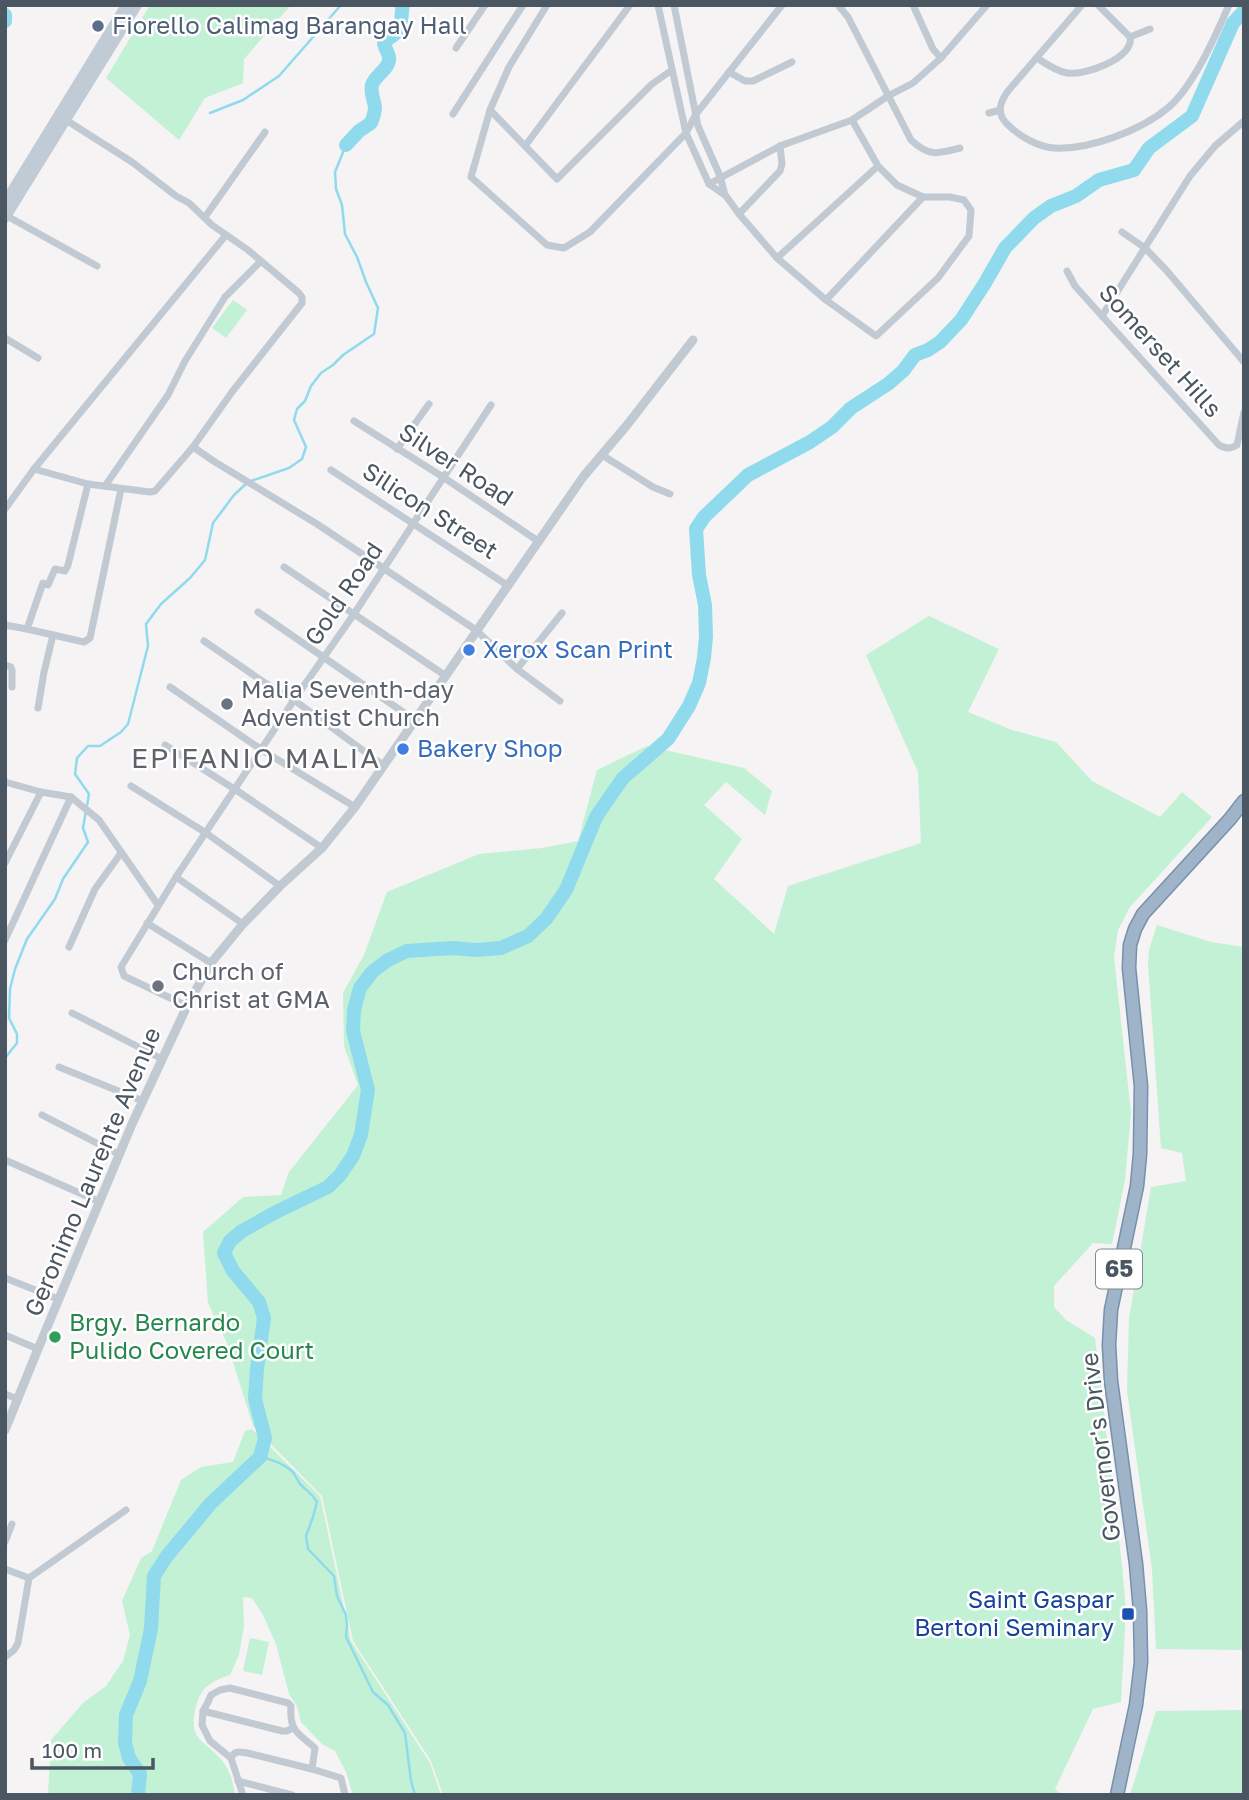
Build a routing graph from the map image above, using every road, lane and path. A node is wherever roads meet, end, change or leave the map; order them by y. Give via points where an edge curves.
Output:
1 (126, 5) edge
2 (137, 5) edge
3 (485, 5) edge
4 (523, 5) edge
5 (547, 5) edge
6 (630, 5) edge
7 (658, 5) edge
8 (674, 5) edge
9 (782, 5) edge
10 (838, 5) edge
11 (913, 5) edge
12 (987, 5) edge
13 (1082, 5) edge
14 (1098, 5) edge
15 (1229, 5) edge
16 (1150, 29) dead end
17 (1130, 37) junction
18 (456, 48) dead end
19 (941, 58) junction
20 (1037, 58) junction
21 (792, 62) dead end
22 (672, 70) junction
23 (729, 72) junction
24 (888, 96) junction
25 (490, 110) junction
26 (1000, 110) junction
27 (453, 114) dead end
28 (696, 114) junction
29 (989, 114) dead end
30 (66, 120) junction
31 (852, 120) junction
32 (1244, 121) edge
33 (265, 132) dead end
34 (686, 133) junction
35 (525, 146) junction
36 (780, 146) junction
37 (960, 148) dead end
38 (878, 166) junction
39 (720, 176) junction
40 (709, 184) junction
41 (726, 195) junction
42 (923, 197) junction
43 (5, 202) edge
44 (739, 214) junction
45 (6, 217) edge
46 (205, 217) junction
47 (1122, 232) dead end
48 (226, 235) junction
49 (1145, 248) junction
50 (777, 258) junction
51 (261, 261) junction
52 (97, 266) dead end
53 (1067, 271) dead end
54 (826, 300) junction
55 (1102, 316) junction
56 (5, 338) edge
57 (693, 341) dead end
58 (38, 358) dead end
59 (1244, 362) edge
60 (429, 404) dead end
61 (491, 405) dead end
62 (1244, 412) edge
63 (354, 422) dead end
64 (193, 447) junction
65 (397, 449) junction
66 (602, 454) junction
67 (34, 469) junction
68 (331, 470) dead end
69 (443, 477) junction
70 (88, 484) junction
71 (105, 486) junction
72 (121, 489) junction
73 (670, 494) dead end
74 (5, 509) edge
75 (413, 524) junction
76 (538, 541) junction
77 (284, 566) dead end
78 (384, 568) junction
79 (507, 585) junction
80 (258, 611) dead end
81 (562, 613) dead end
82 (354, 614) junction
83 (5, 625) edge
84 (27, 629) junction
85 (476, 630) junction
86 (53, 635) junction
87 (204, 641) dead end
88 (324, 657) junction
89 (5, 665) edge
90 (517, 669) junction
91 (446, 676) junction
92 (12, 687) dead end
93 (170, 687) dead end
94 (294, 700) junction
95 (560, 701) dead end
96 (38, 708) dead end
97 (416, 720) junction
98 (165, 746) dead end
99 (262, 750) junction
100 (383, 765) junction
101 (5, 782) edge
102 (131, 786) dead end
103 (236, 789) junction
104 (41, 792) junction
105 (71, 797) junction
106 (1244, 802) edge
107 (355, 807) junction
108 (206, 833) junction
109 (322, 848) junction
110 (121, 853) junction
111 (5, 863) edge
112 (176, 877) junction
113 (280, 886) junction
114 (158, 905) junction
115 (147, 923) junction
116 (243, 924) junction
117 (5, 940) edge
118 (69, 947) dead end
119 (211, 963) junction
120 (187, 1006) junction
121 (72, 1013) dead end
122 (162, 1059) junction
123 (59, 1066) dead end
124 (143, 1101) junction
125 (42, 1115) dead end
126 (120, 1154) junction
127 (5, 1160) edge
128 (100, 1202) junction
129 (5, 1278) edge
130 (58, 1299) junction
131 (5, 1335) edge
132 (37, 1349) junction
133 (5, 1394) edge
134 (18, 1399) junction
135 (5, 1430) edge
136 (126, 1510) dead end
137 (12, 1524) dead end
138 (5, 1542) edge
139 (5, 1569) edge
140 (29, 1578) junction
141 (7, 1655) edge
142 (204, 1711) junction
143 (292, 1728) junction
144 (231, 1758) junction
145 (312, 1769) junction
146 (239, 1781) junction
147 (243, 1795) edge
148 (292, 1795) edge
149 (345, 1795) edge
150 (1117, 1795) edge

1 - 43 main road
2 - 30 main road
3 - 18 street
4 - 27 street
5 - 25 street via 509,67
6 - 35 street
7 - 22 street
8 - 28 street
9 - 23 street
10 - 24 street
11 - 19 street
12 - 19 street
13 - 20 street
14 - 17 street
15 - 26 street via 1181,94 1132,129 1092,144 1053,148 1030,141 1010,127
16 - 17 street
17 - 20 street via 1124,53 1084,72 1064,73
19 - 24 street via 913,83
20 - 26 street via 1007,91
21 - 23 street via 754,82
22 - 34 street
22 - 35 street via 652,84 557,179
23 - 28 street
24 - 31 street
24 - 37 street via 911,140 922,150 937,154
25 - 34 street via 471,177 547,244 564,248 590,232
25 - 35 street
26 - 29 street
28 - 34 street
28 - 39 street
30 - 45 main road
30 - 46 street
31 - 36 street
31 - 38 street
32 - 49 street via 1204,157
33 - 46 street
34 - 40 street
36 - 39 street
36 - 44 street via 780,172
38 - 42 street via 897,185
38 - 50 street
39 - 40 street
39 - 41 street
40 - 41 street
41 - 44 street
42 - 54 street
42 - 54 street via 964,200 971,210 970,236 938,278 876,337
44 - 50 street
45 - 52 street
46 - 48 street
47 - 49 street
48 - 51 street
48 - 67 street
49 - 55 street
49 - 59 street
50 - 54 street
51 - 64 street via 299,293 302,303
51 - 71 street via 225,297 168,395
53 - 55 street, Somerset Hills
55 - 62 street, Somerset Hills via 1219,445 1226,449 1237,445
56 - 58 street
57 - 66 street, Geronimo Laurente Avenue
60 - 65 street
61 - 69 street, Gold Road
63 - 65 street, Silver Road
64 - 72 street via 155,491
64 - 78 street
65 - 69 street, Silver Road
66 - 73 street
66 - 76 street, Geronimo Laurente Avenue
67 - 70 street
67 - 74 street
68 - 75 street, Silicon Street
69 - 75 street, Gold Road
69 - 76 street, Silver Road
70 - 71 street
70 - 84 street via 68,565 65,571 55,569 48,585 43,583
71 - 72 street
72 - 86 street via 90,638 85,642
75 - 78 street, Gold Road
75 - 79 street, Silicon Street
76 - 79 street, Geronimo Laurente Avenue
77 - 82 street
78 - 82 street, Gold Road
78 - 85 street
79 - 85 street, Geronimo Laurente Avenue
80 - 88 street
81 - 90 street
82 - 88 street, Gold Road
82 - 91 street
83 - 84 street
84 - 86 street
85 - 90 street
85 - 91 street, Geronimo Laurente Avenue
86 - 96 street
87 - 94 street
88 - 94 street, Gold Road
88 - 97 street
89 - 92 street via 12,670
90 - 95 street
91 - 97 street, Geronimo Laurente Avenue
93 - 99 street
94 - 99 street, Gold Road
94 - 100 street
97 - 100 street, Geronimo Laurente Avenue
98 - 103 street
99 - 103 street, Gold Road
99 - 107 street
100 - 107 street, Geronimo Laurente Avenue
101 - 104 street
102 - 108 street
103 - 108 street, Gold Road
103 - 109 street
104 - 105 street
104 - 111 street
105 - 110 street via 99,820
105 - 117 street
106 - 150 highway, Governor's Drive / 65 via 1143,914 1130,945 1141,1086 1140,1154 1111,1310 1109,1345 1137,1570 1141,1662
107 - 109 street, Geronimo Laurente Avenue
108 - 112 street, Gold Road
108 - 113 street
109 - 113 street, Geronimo Laurente Avenue
110 - 114 street
110 - 118 street via 95,889
112 - 114 street, Gold Road
112 - 116 street
113 - 116 street, Geronimo Laurente Avenue
114 - 115 street, Gold Road
115 - 119 street
115 - 120 street via 121,972
116 - 119 street, Geronimo Laurente Avenue
119 - 120 street, Geronimo Laurente Avenue
120 - 122 street, Geronimo Laurente Avenue
121 - 122 street
122 - 124 street, Geronimo Laurente Avenue
123 - 124 street
124 - 126 street, Geronimo Laurente Avenue
125 - 126 street
126 - 128 street, Geronimo Laurente Avenue
127 - 128 street
128 - 130 street, Geronimo Laurente Avenue
129 - 130 street
130 - 132 street, Geronimo Laurente Avenue
131 - 132 street
132 - 134 street, Geronimo Laurente Avenue
133 - 134 street
134 - 135 street, Geronimo Laurente Avenue
136 - 140 street
137 - 138 street
139 - 140 street
140 - 141 street via 18,1643
142 - 143 street via 282,1731
142 - 143 street via 211,1695 230,1688 288,1703
142 - 144 street via 202,1725 210,1741
143 - 145 street via 316,1748
144 - 145 street via 237,1751
144 - 146 street
145 - 149 street via 341,1778
146 - 147 street
146 - 148 street

